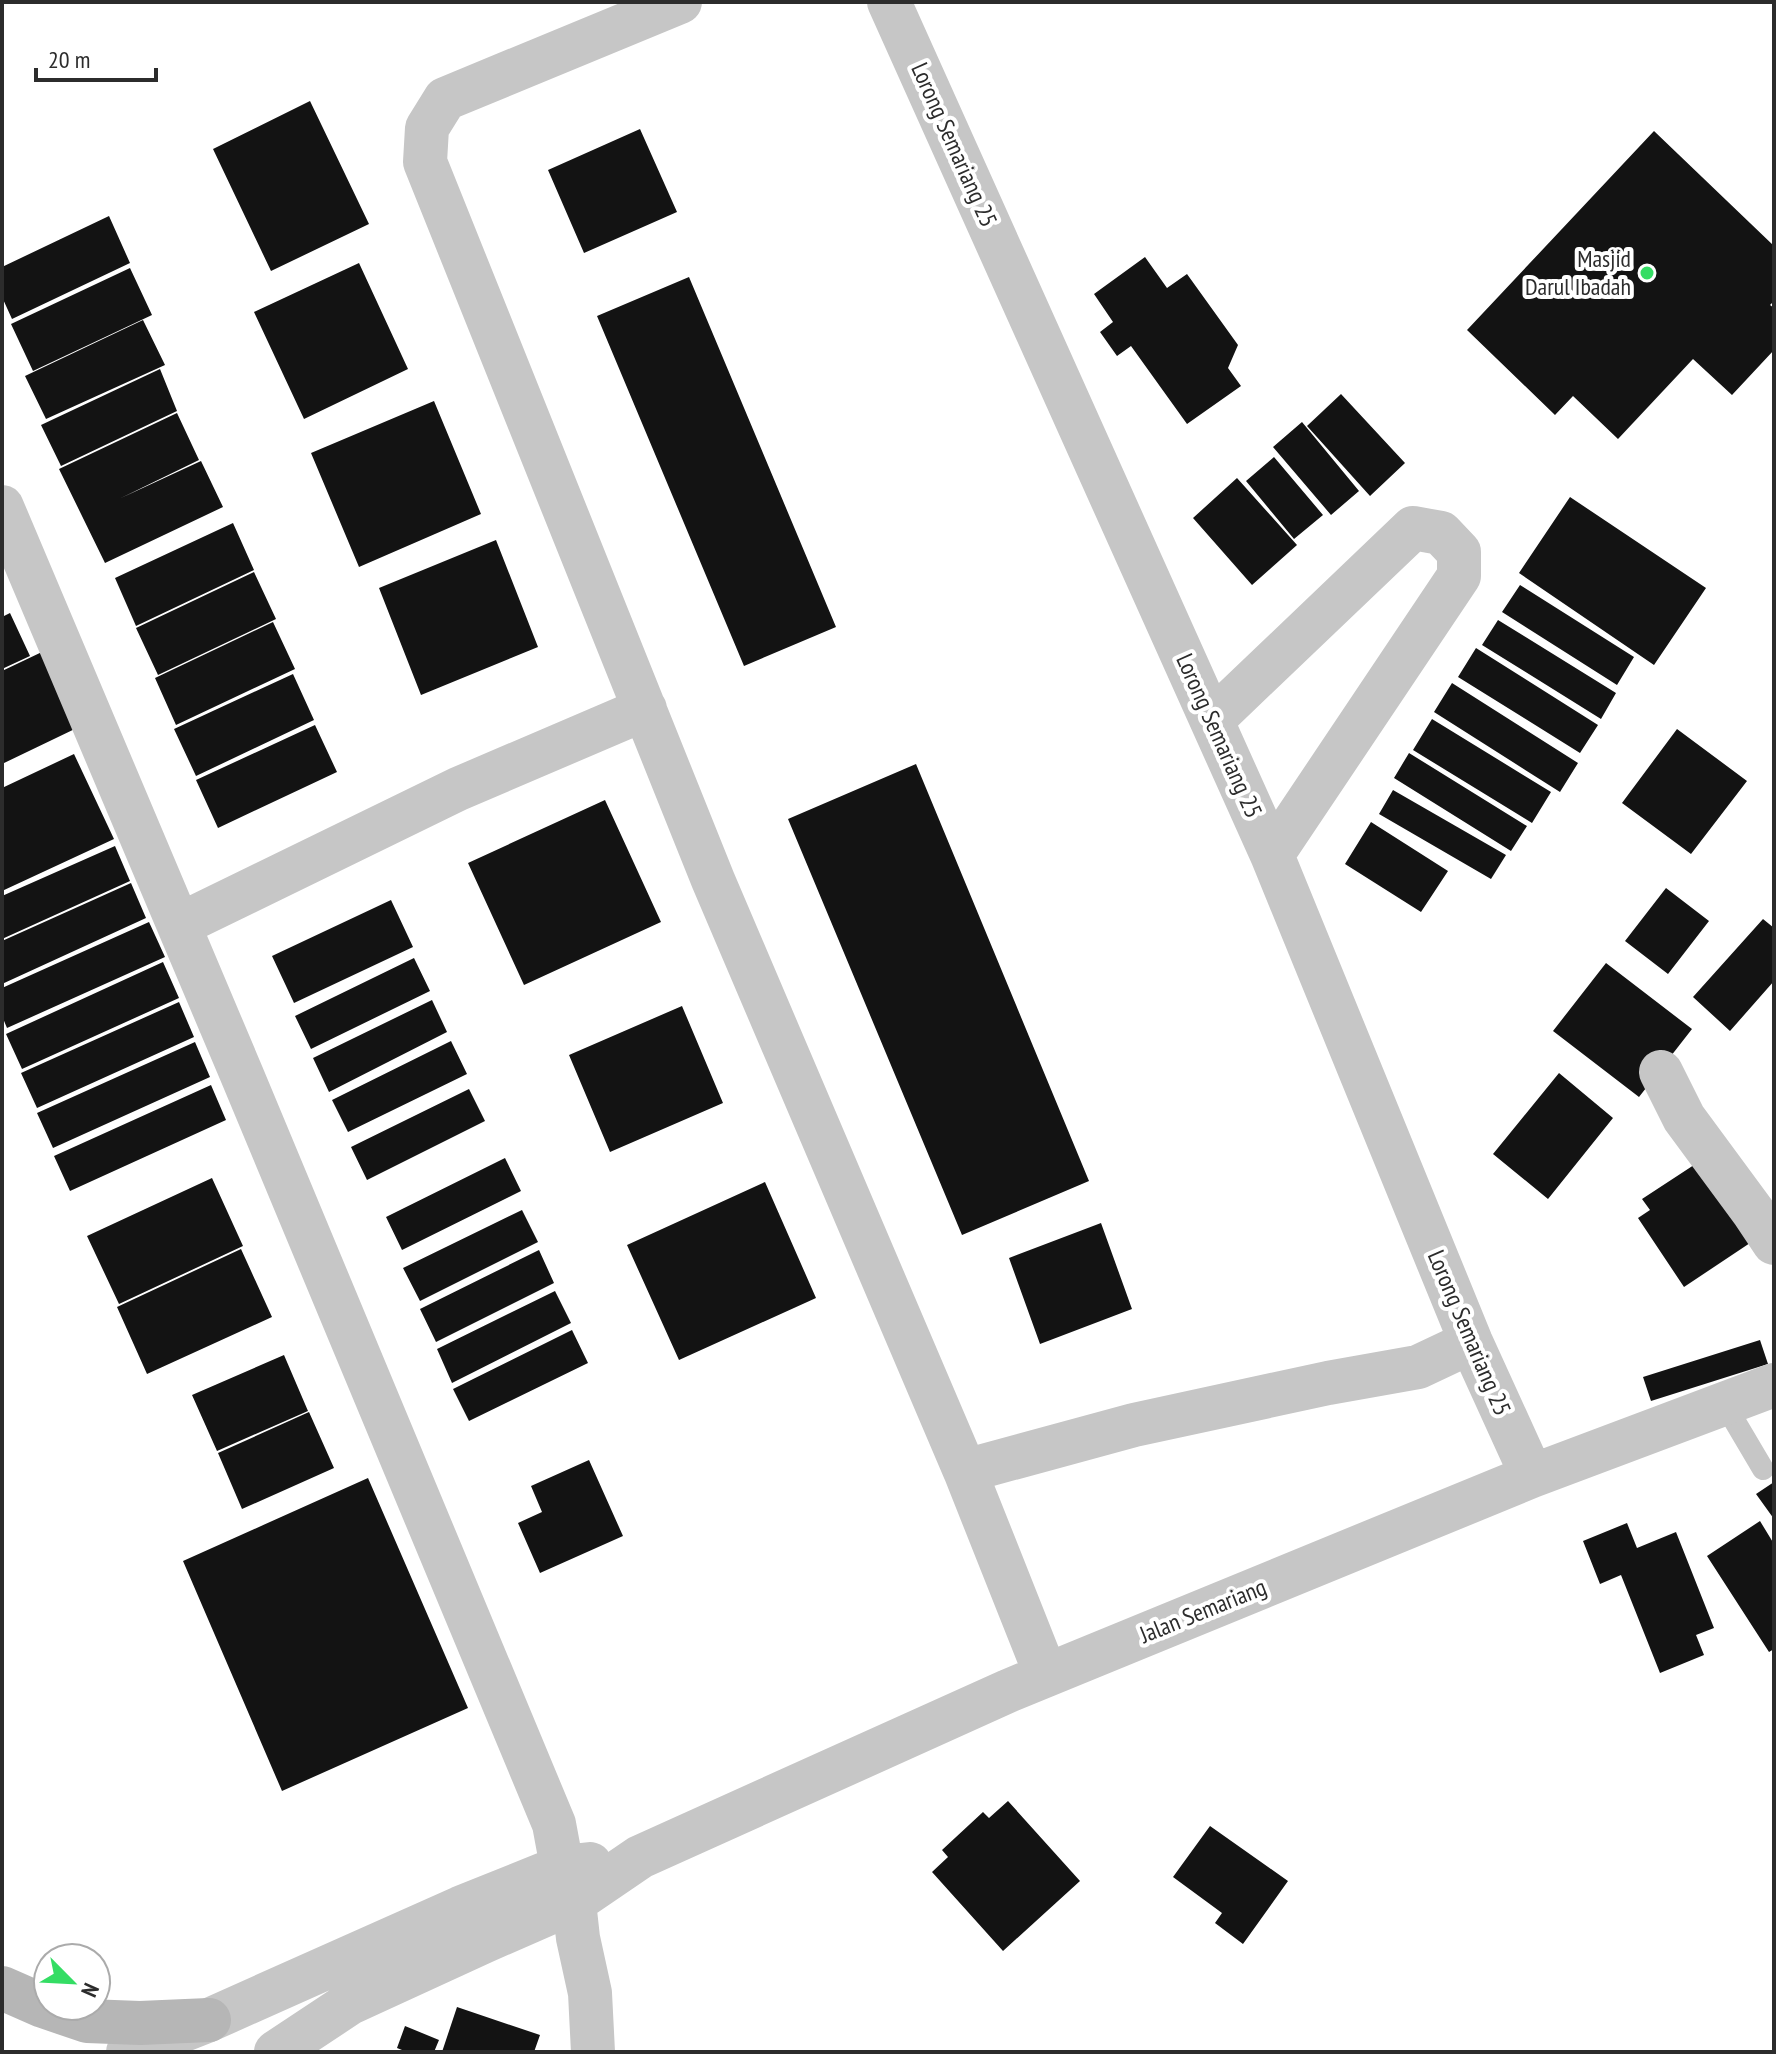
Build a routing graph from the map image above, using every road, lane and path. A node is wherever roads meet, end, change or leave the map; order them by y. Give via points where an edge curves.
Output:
1 (889, 2) edge
2 (673, 4) edge
3 (2, 507) edge
4 (645, 709) junction
5 (1212, 720) junction
6 (1272, 855) junction
7 (179, 925) junction
8 (1661, 1072) dead end
9 (1774, 1243) edge
10 (1471, 1342) junction
11 (1774, 1385) edge
12 (1724, 1403) junction
13 (1763, 1469) dead end
14 (965, 1471) junction
15 (1532, 1476) junction
16 (1046, 1675) junction
17 (568, 1885) junction
18 (2, 1988) edge
19 (209, 2020) junction
20 (128, 2052) edge
21 (276, 2052) edge
22 (593, 2052) edge

1 - 5 street, Lorong Semariang 25
2 - 4 street via 445,99 427,128 425,162
3 - 7 street
4 - 7 street via 458,789
4 - 14 street
5 - 6 street, Lorong Semariang 25
5 - 6 street via 1413,528 1441,533 1459,552 1459,576
6 - 10 street, Lorong Semariang 25
7 - 17 street via 554,1824
8 - 9 street via 1684,1118
10 - 14 street via 1418,1367 1134,1425
10 - 15 street, Lorong Semariang 25
11 - 12 street, Jalan Semariang
12 - 13 lane
12 - 15 street, Jalan Semariang
14 - 16 street
15 - 16 street, Jalan Semariang
16 - 17 street, Jalan Semariang
17 - 19 street via 460,1908
17 - 21 street via 485,1941 350,2003
17 - 22 street via 590,1993
18 - 19 street via 87,2021
19 - 20 street

